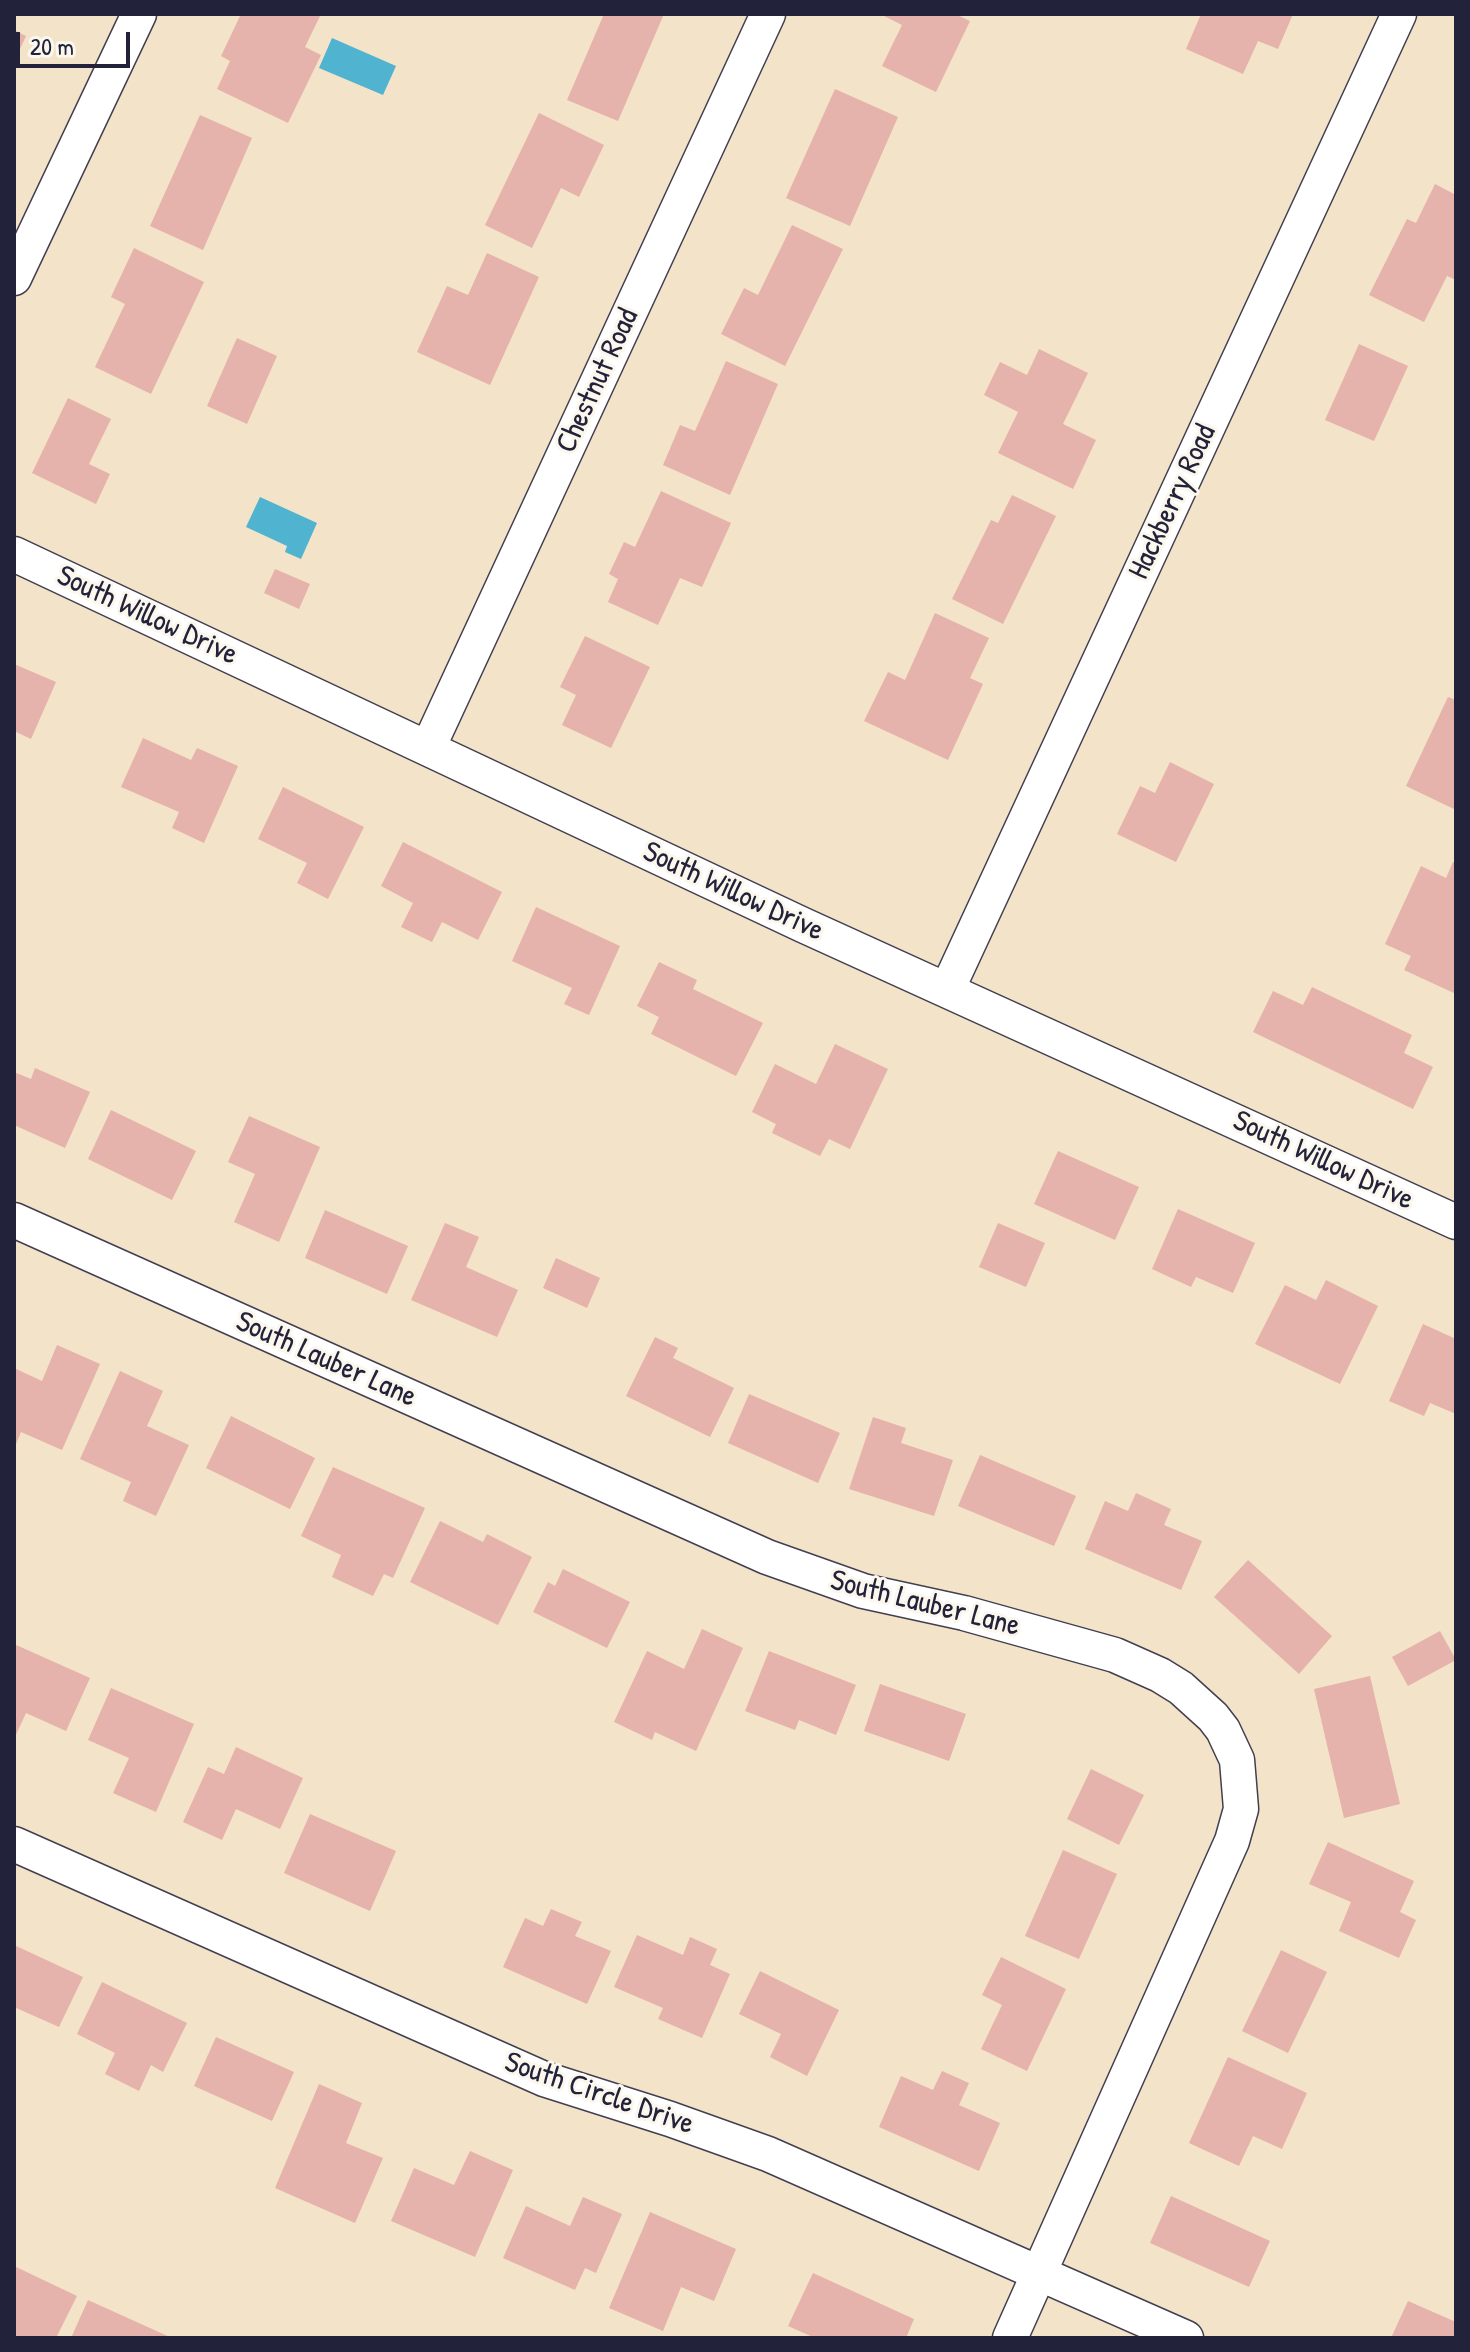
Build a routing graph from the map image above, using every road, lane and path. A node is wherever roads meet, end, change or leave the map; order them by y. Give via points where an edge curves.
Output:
1 (139, 14) edge
2 (768, 14) edge
3 (1399, 14) edge
4 (14, 278) edge
5 (14, 554) edge
6 (428, 748) junction
7 (947, 990) junction
8 (14, 1220) edge
9 (1456, 1222) edge
10 (14, 1844) edge
11 (1039, 2273) junction
12 (1010, 2338) edge
13 (1186, 2338) edge

1 - 4 street
2 - 6 street, Chestnut Road
3 - 7 street, Hackberry Road
5 - 6 street, South Willow Drive
6 - 7 street, South Willow Drive
7 - 9 street, South Willow Drive
8 - 11 street, South Lauber Lane via 767,1557 863,1591 1115,1655 1181,1688 1213,1717 1237,1760 1241,1809 1232,1841
10 - 11 street, South Circle Drive via 544,2079 768,2154
11 - 12 street, South Lauber Lane
11 - 13 street, South Circle Drive

